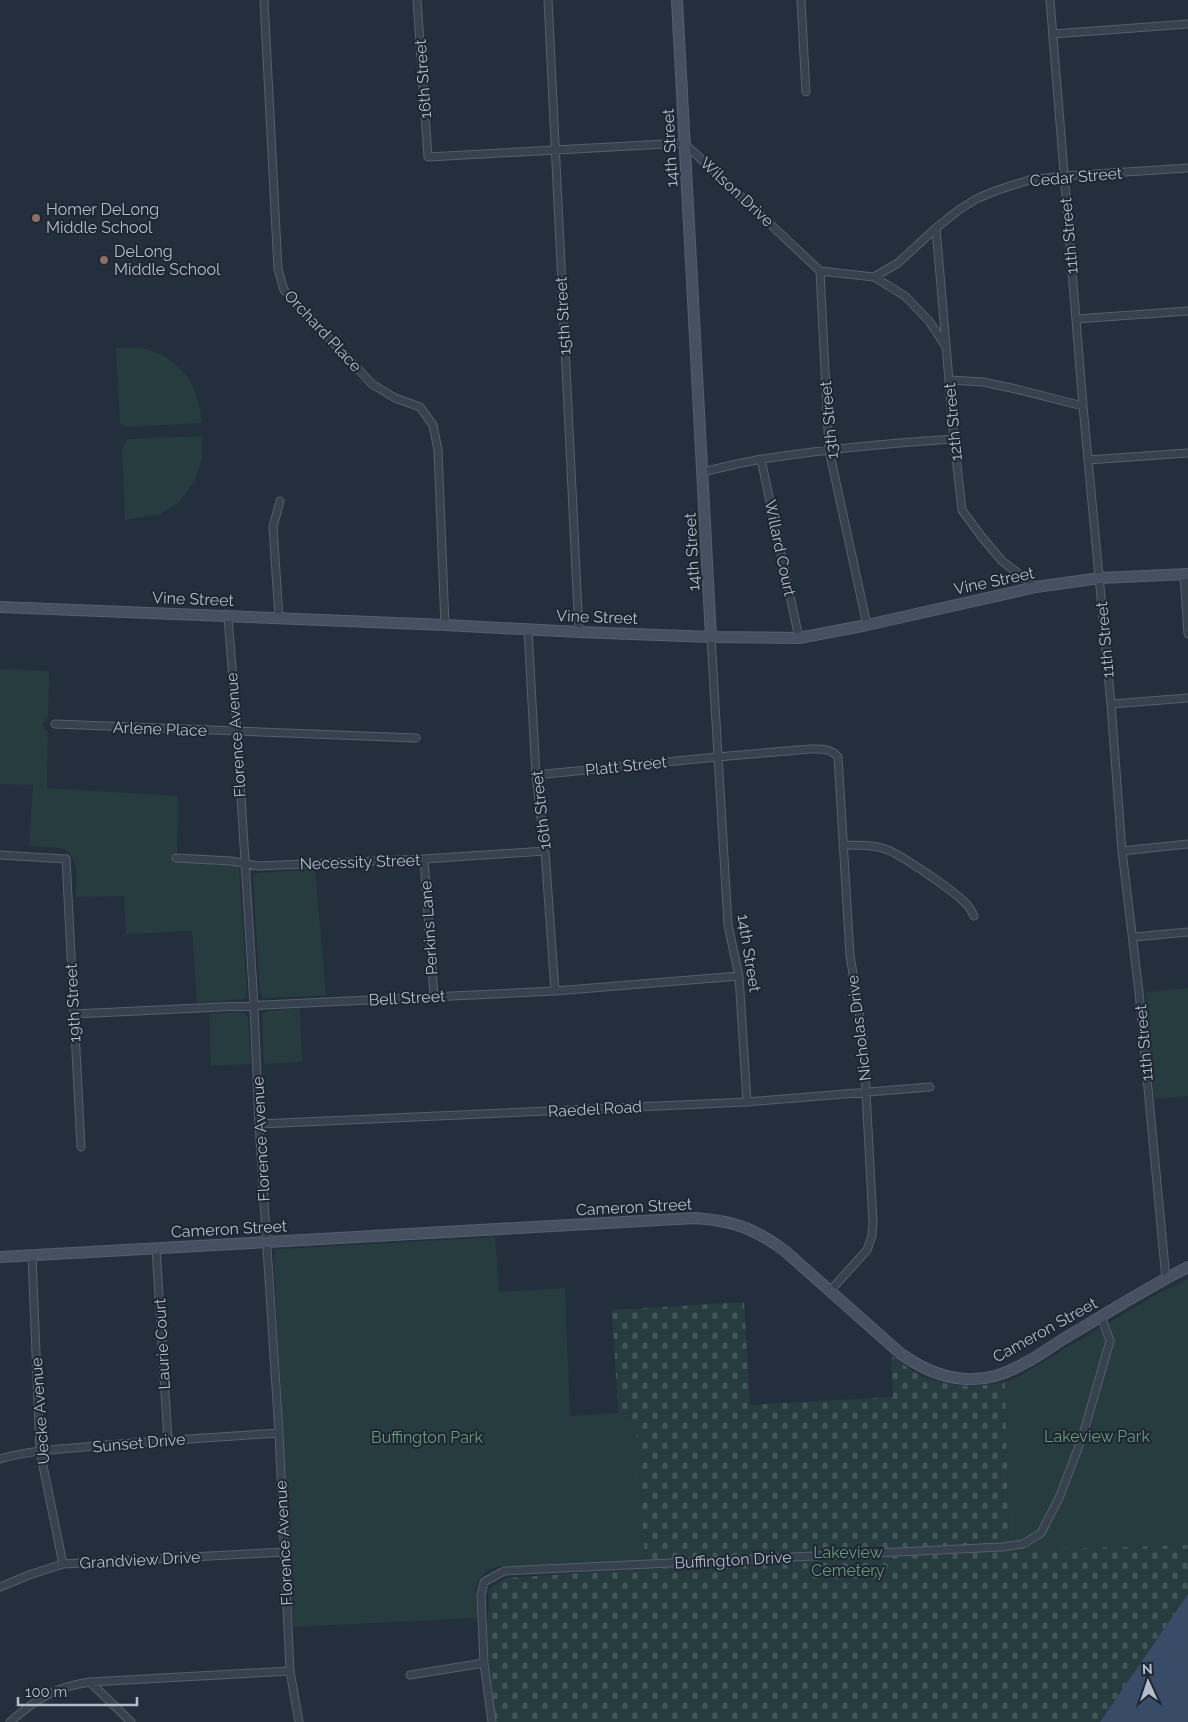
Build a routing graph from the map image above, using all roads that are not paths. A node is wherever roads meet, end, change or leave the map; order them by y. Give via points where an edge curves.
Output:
1 (264, 0) edge
2 (417, 0) edge
3 (548, 0) edge
4 (677, 0) edge
5 (801, 0) edge
6 (1050, 0) edge
7 (1188, 24) edge
8 (1053, 34) junction
9 (806, 92) dead end
10 (684, 143) junction
11 (555, 150) junction
12 (1188, 168) edge
13 (1064, 176) junction
14 (936, 228) junction
15 (820, 271) junction
16 (874, 277) junction
17 (1188, 311) edge
18 (1076, 319) junction
19 (945, 345) junction
20 (949, 380) junction
21 (1083, 406) junction
22 (954, 439) junction
23 (829, 450) junction
24 (1188, 453) edge
25 (761, 459) junction
26 (1088, 460) junction
27 (703, 472) junction
28 (280, 501) dead end
29 (1186, 575) edge
30 (1100, 578) junction
31 (1036, 587) junction
32 (0, 607) edge
33 (228, 616) junction
34 (278, 618) junction
35 (445, 625) junction
36 (867, 625) junction
37 (528, 629) junction
38 (579, 632) junction
39 (1188, 634) edge
40 (711, 637) junction
41 (799, 638) junction
42 (1188, 698) edge
43 (1111, 704) junction
44 (55, 724) dead end
45 (237, 732) junction
46 (416, 738) dead end
47 (833, 752) joint
48 (717, 757) junction
49 (536, 775) junction
50 (1188, 844) edge
51 (843, 845) junction
52 (545, 851) junction
53 (1122, 851) junction
54 (0, 855) edge
55 (176, 858) dead end
56 (424, 859) junction
57 (244, 863) junction
58 (974, 916) dead end
59 (1188, 932) edge
60 (1134, 936) junction
61 (739, 976) junction
62 (555, 991) junction
63 (434, 996) junction
64 (254, 1006) junction
65 (74, 1014) junction
66 (930, 1087) dead end
67 (866, 1092) junction
68 (746, 1102) junction
69 (260, 1124) junction
70 (80, 1147) dead end
71 (267, 1242) junction
72 (156, 1248) junction
73 (32, 1255) junction
74 (0, 1257) edge
75 (1188, 1267) edge
76 (1166, 1279) junction
77 (830, 1291) junction
78 (1101, 1316) junction
79 (279, 1433) junction
80 (168, 1440) junction
81 (40, 1451) junction
82 (0, 1459) edge
83 (284, 1552) junction
84 (63, 1564) junction
85 (0, 1587) edge
86 (484, 1662) junction
87 (290, 1672) junction
88 (410, 1675) dead end
89 (90, 1682) junction
90 (10, 1722) edge
91 (131, 1722) edge
92 (299, 1722) edge
93 (492, 1722) edge

1 - 35 street, Orchard Place via 278,269 284,290 372,384 420,408 433,426 438,450
2 - 11 street, 16th Street via 428,157
3 - 11 street, 15th Street
4 - 10 street, 14th Street
5 - 9 street
6 - 8 street, 11th Street
7 - 8 street
8 - 13 street, 11th Street
10 - 11 street
10 - 15 street, Wilson Drive
10 - 27 street, 14th Street
11 - 38 street, 15th Street
12 - 13 street, Cedar Street
13 - 14 street, Cedar Street via 1028,180 978,198
13 - 18 street, 11th Street
14 - 16 street, Cedar Street via 898,263
14 - 19 street, 12th Street
15 - 16 street
15 - 23 street, 13th Street
16 - 19 street via 905,296 929,321
17 - 18 street
18 - 21 street, 11th Street
19 - 20 street, 12th Street
20 - 21 street via 983,382
20 - 22 street, 12th Street
21 - 26 street, 11th Street
22 - 23 street
22 - 31 street, 12th Street via 962,510 1002,561
23 - 25 street
23 - 36 street, 13th Street
24 - 26 street
25 - 27 street
25 - 41 street, Willard Court
26 - 30 street, 11th Street
27 - 40 street, 14th Street
28 - 34 street via 272,528
29 - 30 street, Vine Street
29 - 39 street
30 - 31 street, Vine Street
30 - 43 street, 11th Street
31 - 36 street, Vine Street
32 - 33 street, Vine Street
33 - 34 street, Vine Street
33 - 45 street, Florence Avenue
34 - 35 street, Vine Street
35 - 37 street, Vine Street
36 - 41 street, Vine Street
37 - 38 street, Vine Street
37 - 49 street, 16th Street
38 - 40 street, Vine Street
40 - 41 street, Vine Street
40 - 48 street, 14th Street
42 - 43 street
43 - 53 street, 11th Street
44 - 45 street, Arlene Place
45 - 46 street, Arlene Place
45 - 57 street, Florence Avenue
47 - 48 street, Platt Street via 810,749
47 - 51 street, Nicholas Drive via 838,757
48 - 49 street, Platt Street
48 - 61 street, 14th Street via 728,925
49 - 52 street, 16th Street
50 - 53 street
51 - 58 street via 886,849 957,896 968,905
51 - 67 street, Nicholas Drive via 850,956 860,1012
52 - 56 street, Necessity Street
52 - 62 street, 16th Street
53 - 60 street, 11th Street
54 - 65 street, 19th Street via 66,859
55 - 57 street, Necessity Street
56 - 57 street, Necessity Street via 258,866
56 - 63 street, Perkins Lane
57 - 64 street, Florence Avenue
59 - 60 street
60 - 76 street, 11th Street
61 - 62 street, Bell Street
61 - 68 street, 14th Street
62 - 63 street, Bell Street
63 - 64 street, Bell Street
64 - 65 street, Bell Street
64 - 69 street, Florence Avenue
65 - 70 street, 19th Street
66 - 67 street, Raedel Road
67 - 68 street, Raedel Road
67 - 77 street, Nicholas Drive via 872,1236 866,1250
68 - 69 street, Raedel Road
69 - 71 street, Florence Avenue
71 - 72 street, Cameron Street
71 - 77 street, Cameron Street via 695,1218 723,1220 759,1233 785,1251
71 - 79 street, Florence Avenue
72 - 73 street, Cameron Street
72 - 80 street, Laurie Court
73 - 74 street, Cameron Street
73 - 81 street, Uecke Avenue
75 - 76 street, Cameron Street
76 - 78 street, Cameron Street
77 - 78 street, Cameron Street via 912,1362 957,1378 976,1379 1008,1371
78 - 86 street, Buffington Drive via 1110,1341 1082,1438 1059,1498 1041,1534 1033,1540 1002,1547 504,1571 484,1582 480,1595
79 - 80 street, Sunset Drive
79 - 83 street, Florence Avenue
80 - 81 street, Sunset Drive
81 - 82 street, Sunset Drive
81 - 84 street, Uecke Avenue
83 - 84 street, Grandview Drive
83 - 87 street, Florence Avenue
84 - 85 street, Grandview Drive
86 - 88 street
86 - 93 street, Buffington Drive
87 - 89 street
87 - 92 street, Florence Avenue
89 - 90 street via 48,1694
89 - 91 street

